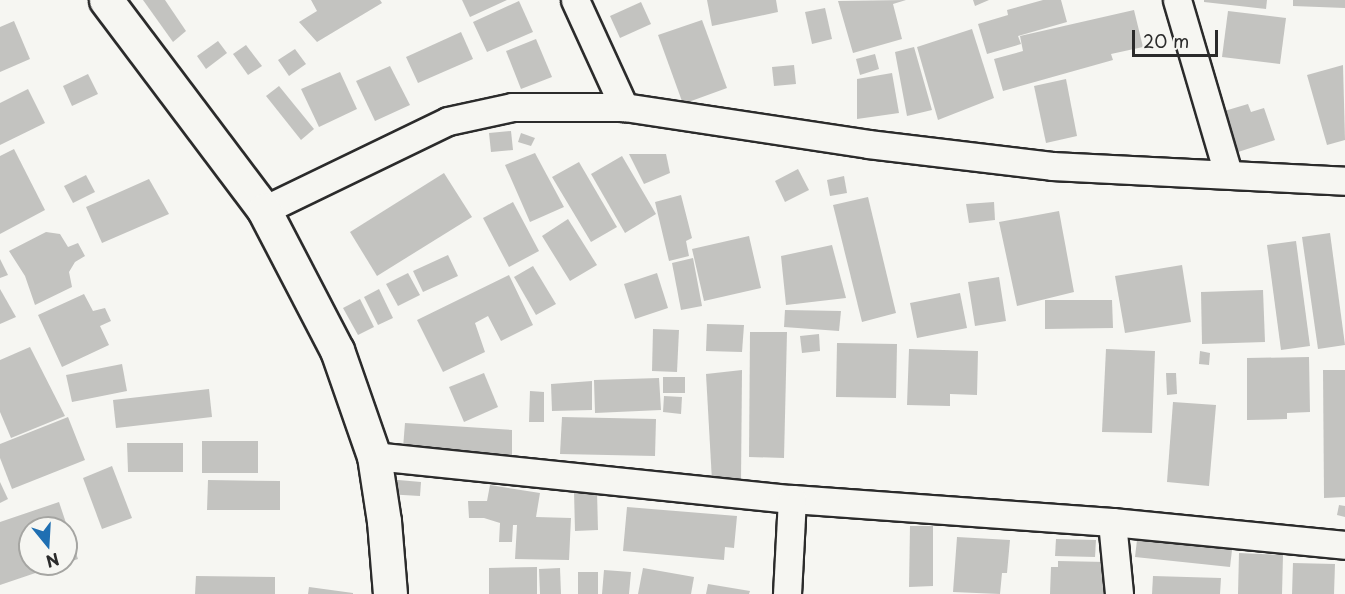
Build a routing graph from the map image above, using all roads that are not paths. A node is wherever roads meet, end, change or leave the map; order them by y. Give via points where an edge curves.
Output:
1 (106, 0) edge
2 (575, 0) edge
3 (1177, 0) edge
4 (624, 107) junction
5 (1228, 173) junction
6 (1345, 181) edge
7 (264, 210) junction
8 (374, 456) junction
9 (792, 499) junction
10 (1112, 522) junction
11 (1345, 545) edge
12 (390, 594) edge
13 (787, 594) edge
14 (1119, 594) edge

1 - 7 street
2 - 4 street
3 - 5 street
4 - 5 street via 868,144 1052,166
4 - 7 street via 512,107 448,122
5 - 6 street
7 - 8 street via 337,350
8 - 9 street
8 - 12 street
9 - 10 street
9 - 13 street
10 - 11 street
10 - 14 street

